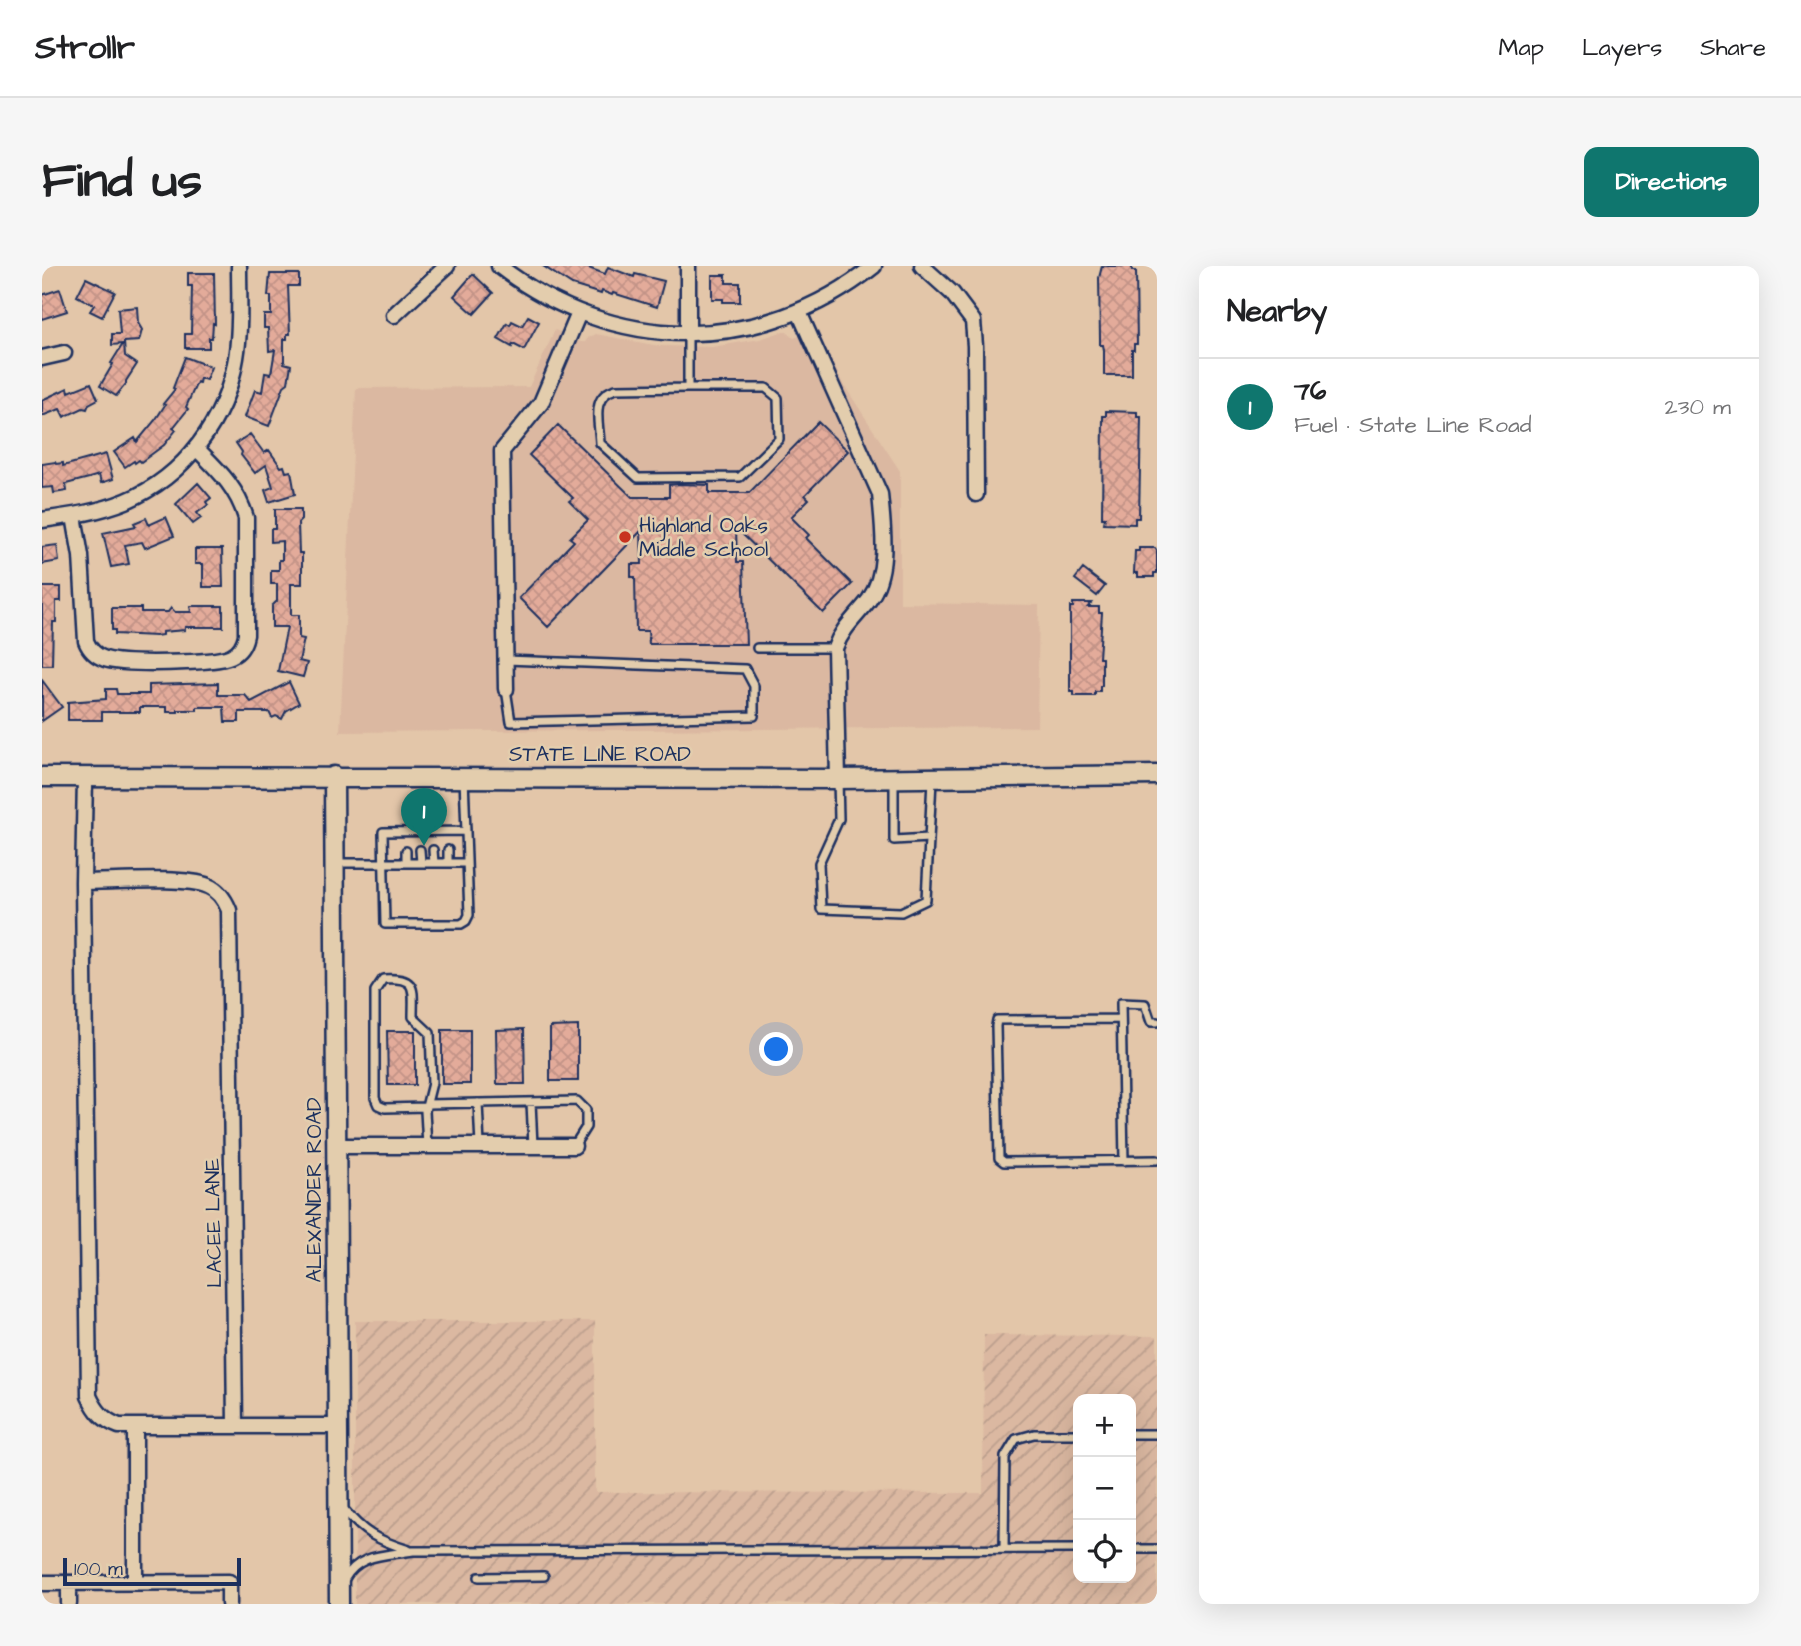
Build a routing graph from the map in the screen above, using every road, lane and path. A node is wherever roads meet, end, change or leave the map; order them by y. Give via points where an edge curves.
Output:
1 (239, 266) edge
2 (447, 266) edge
3 (499, 266) edge
4 (688, 266) edge
5 (874, 266) edge
6 (922, 266) edge
7 (799, 312) junction
8 (579, 313) junction
9 (394, 315) dead end
10 (688, 334) junction
11 (64, 353) dead end
12 (42, 358) edge
13 (688, 388) junction
14 (196, 448) junction
15 (976, 494) dead end
16 (74, 516) junction
17 (42, 520) edge
18 (757, 648) dead end
19 (835, 648) junction
20 (506, 660) junction
21 (506, 690) joint
22 (1157, 775) edge
23 (334, 776) junction
24 (464, 776) junction
25 (42, 777) edge
26 (85, 777) junction
27 (932, 777) junction
28 (894, 778) junction
29 (838, 779) junction
30 (466, 831) junction
31 (929, 838) junction
32 (420, 850) dead end
33 (433, 850) dead end
34 (448, 850) dead end
35 (406, 851) dead end
36 (334, 863) junction
37 (384, 863) junction
38 (406, 863) junction
39 (421, 863) junction
40 (434, 863) junction
41 (448, 863) junction
42 (467, 863) junction
43 (83, 882) junction
44 (1121, 1019) junction
45 (1157, 1022) edge
46 (531, 1102) junction
47 (478, 1103) junction
48 (426, 1106) junction
49 (336, 1146) junction
50 (427, 1146) junction
51 (480, 1146) junction
52 (533, 1146) junction
53 (574, 1146) joint
54 (1157, 1160) edge
55 (1124, 1161) junction
56 (235, 1425) junction
57 (338, 1426) junction
58 (135, 1427) junction
59 (1073, 1434) edge
60 (1136, 1434) edge
61 (1157, 1434) edge
62 (338, 1502) junction
63 (1004, 1549) junction
64 (1073, 1549) edge
65 (1136, 1549) edge
66 (1157, 1549) edge
67 (413, 1551) junction
68 (544, 1576) dead end
69 (479, 1577) dead end
70 (135, 1582) junction
71 (42, 1583) edge
72 (69, 1583) junction
73 (339, 1596) edge
74 (69, 1604) edge
75 (229, 1604) edge

1 - 14 street via 233,374 211,428
2 - 9 street
3 - 8 street
4 - 10 street
5 - 7 street
6 - 15 street via 952,293 973,321
7 - 10 street via 739,329
7 - 19 street via 880,495 882,573 871,598 840,633
8 - 10 street via 622,327
8 - 20 street via 541,403 502,451
10 - 13 lane
11 - 12 street
13 - 13 lane via 607,391 598,403 600,443 638,478 740,477 779,439 778,398 766,388
14 - 16 street via 146,491
14 - 16 street via 230,482 246,518 246,635 244,644 230,657 125,662 103,659 92,652 86,641 83,573
16 - 17 street
18 - 19 lane
19 - 29 street
20 - 21 street
20 - 21 lane via 745,669 754,685 754,716 511,722
22 - 27 street, STATE LINE ROAD
23 - 24 street, STATE LINE ROAD
23 - 26 street, STATE LINE ROAD
23 - 36 street, ALEXANDER ROAD
24 - 29 street, STATE LINE ROAD
24 - 30 lane
25 - 26 street, STATE LINE ROAD
26 - 43 street
27 - 28 street, STATE LINE ROAD
27 - 31 lane
28 - 29 street, STATE LINE ROAD
28 - 31 lane via 894,840
29 - 31 lane via 839,819 819,863 821,909 901,912 926,900
30 - 37 lane via 383,832
30 - 42 lane
32 - 39 lane
33 - 40 lane
34 - 41 lane
35 - 38 lane
36 - 37 lane
36 - 49 street, ALEXANDER ROAD
37 - 38 lane
37 - 42 lane via 385,924 466,921
38 - 39 lane
39 - 40 lane
40 - 41 lane
41 - 42 lane
43 - 56 street, LACEE LANE via 193,882 213,888 229,909
43 - 58 street via 89,1396 108,1422
44 - 45 lane via 1121,1003 1145,1004 1152,1021
44 - 55 lane
44 - 55 lane via 1002,1018 996,1026 999,1158 1004,1162
46 - 47 lane
46 - 52 lane
46 - 53 lane via 577,1101 584,1105 586,1127
47 - 48 lane
47 - 51 lane
48 - 48 lane via 385,1108 375,1098 375,991 383,979 409,982 413,1017 430,1033 432,1083
48 - 50 lane
49 - 50 street
49 - 57 street, ALEXANDER ROAD
50 - 51 street
51 - 52 street
52 - 53 street
54 - 55 lane
56 - 57 street
56 - 58 street
57 - 62 street, ALEXANDER ROAD
58 - 70 street
59 - 63 lane via 1016,1439 1005,1457
60 - 61 lane
62 - 67 lane via 358,1527 380,1541
62 - 73 street, ALEXANDER ROAD
63 - 64 lane
63 - 67 lane
65 - 66 lane
67 - 73 lane via 370,1558 351,1567
68 - 69 lane
70 - 72 street
70 - 75 street via 229,1582
71 - 72 street
72 - 74 street

